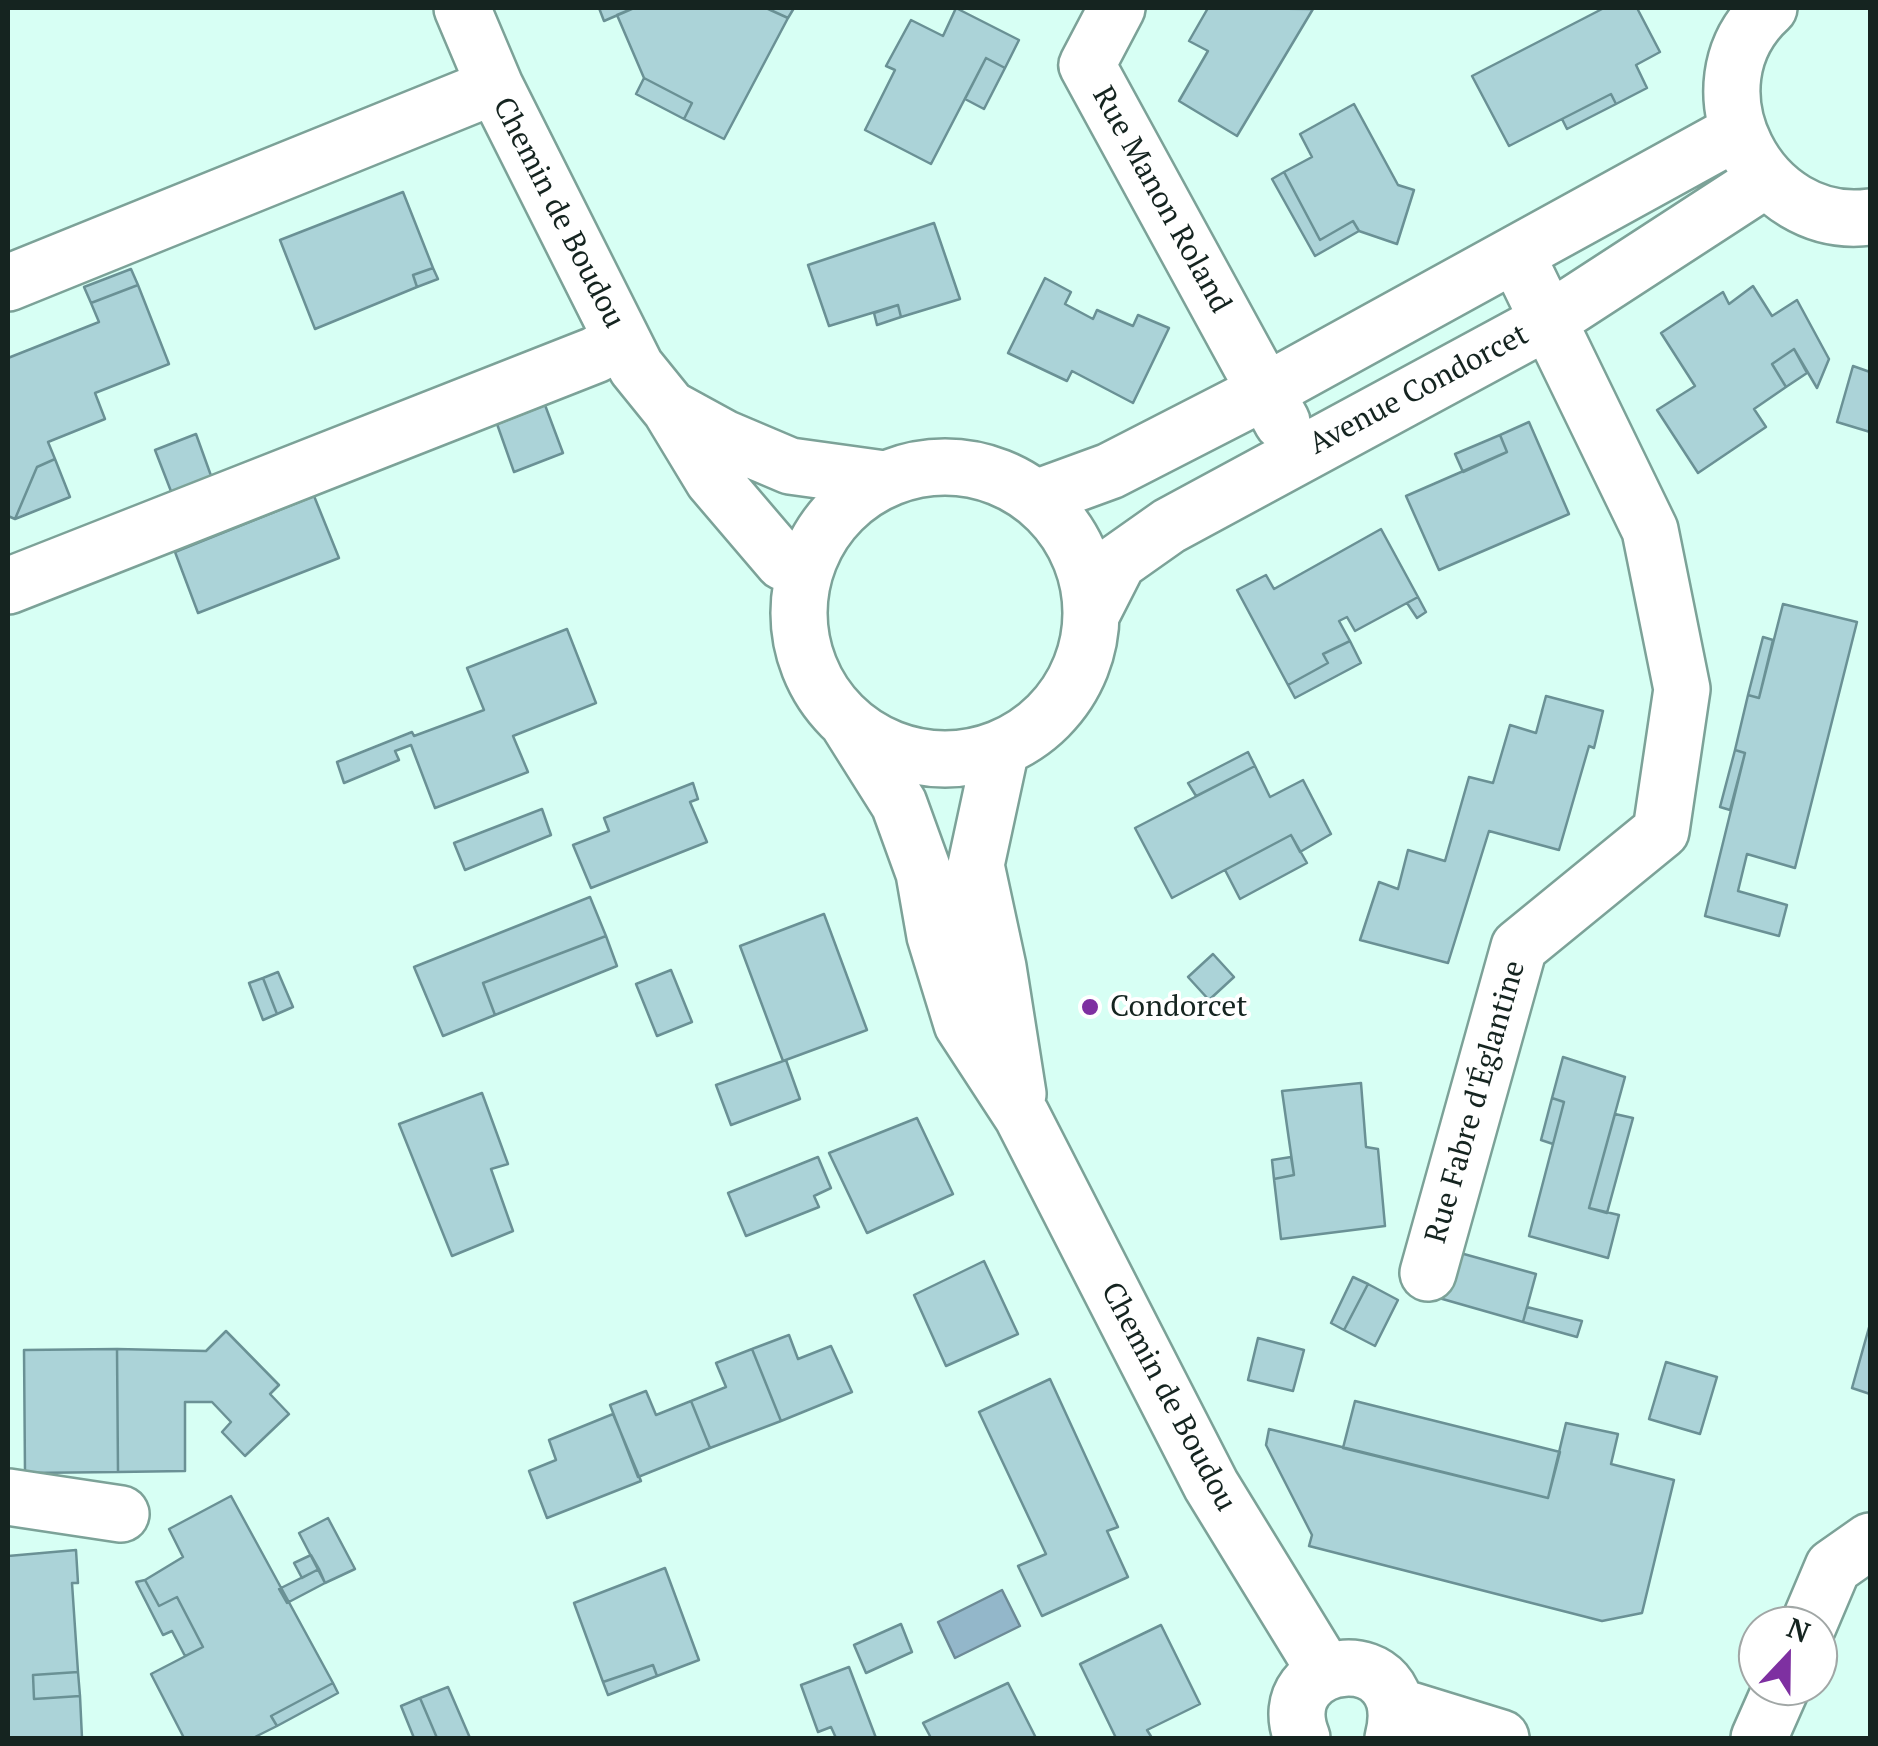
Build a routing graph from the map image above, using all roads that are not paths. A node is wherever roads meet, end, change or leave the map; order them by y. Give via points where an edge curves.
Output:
1 (462, 8) edge
2 (1118, 8) edge
3 (1757, 12) edge
4 (495, 86) junction
5 (1737, 132) junction
6 (1765, 180) junction
7 (1870, 217) edge
8 (1516, 254) junction
9 (8, 282) edge
10 (1548, 321) junction
11 (622, 340) junction
12 (1266, 391) junction
13 (670, 409) junction
14 (1298, 455) junction
15 (884, 480) junction
16 (1036, 498) junction
17 (804, 572) junction
18 (8, 586) edge
19 (1092, 613) junction
20 (848, 723) junction
21 (1002, 749) junction
22 (1022, 1116) junction
23 (1428, 1272) dead end
24 (8, 1496) edge
25 (121, 1514) dead end
26 (1870, 1541) edge
27 (1816, 1606) edge
28 (1325, 1671) junction
29 (1774, 1706) edge
30 (1395, 1722) edge
31 (1293, 1731) edge
32 (1501, 1738) edge
33 (1760, 1738) edge

1 - 4 street, Chemin de Boudou
2 - 12 street, Rue Manon Roland via 1087,65
3 - 5 street via 1736,59 1731,102
4 - 9 street
4 - 11 street, Chemin de Boudou
5 - 6 street
5 - 8 street
6 - 7 street via 1814,212
6 - 10 street, Avenue Condorcet
8 - 10 street, Rue Fabre d'Églantine
8 - 12 street
10 - 14 street, Avenue Condorcet
10 - 23 street, Rue Fabre d'Églantine via 1650,530 1682,689 1660,832 1519,947
11 - 13 street, Chemin de Boudou
11 - 18 street
12 - 14 street
12 - 16 street via 1110,471
13 - 15 street, Chemin de Boudou via 790,466
13 - 17 street, Chemin de Boudou via 713,480 783,562
14 - 19 street, Avenue Condorcet via 1118,562
15 - 16 street via 922,468 963,467 1002,477
15 - 17 street via 849,502 821,534
16 - 19 street via 1066,529 1085,570
17 - 20 street via 798,613 805,654 822,691
19 - 21 street via 1086,656 1068,694 1038,727
20 - 21 street via 882,745 921,757 962,759
20 - 22 street, Chemin de Boudou via 899,804 924,873 962,1024
21 - 22 street, Chemin de Boudou via 976,865
22 - 28 street, Chemin de Boudou via 1211,1485
24 - 25 street
26 - 27 street via 1833,1567
28 - 30 street via 1368,1672 1391,1691
28 - 31 street via 1305,1690
29 - 33 street
30 - 32 street

